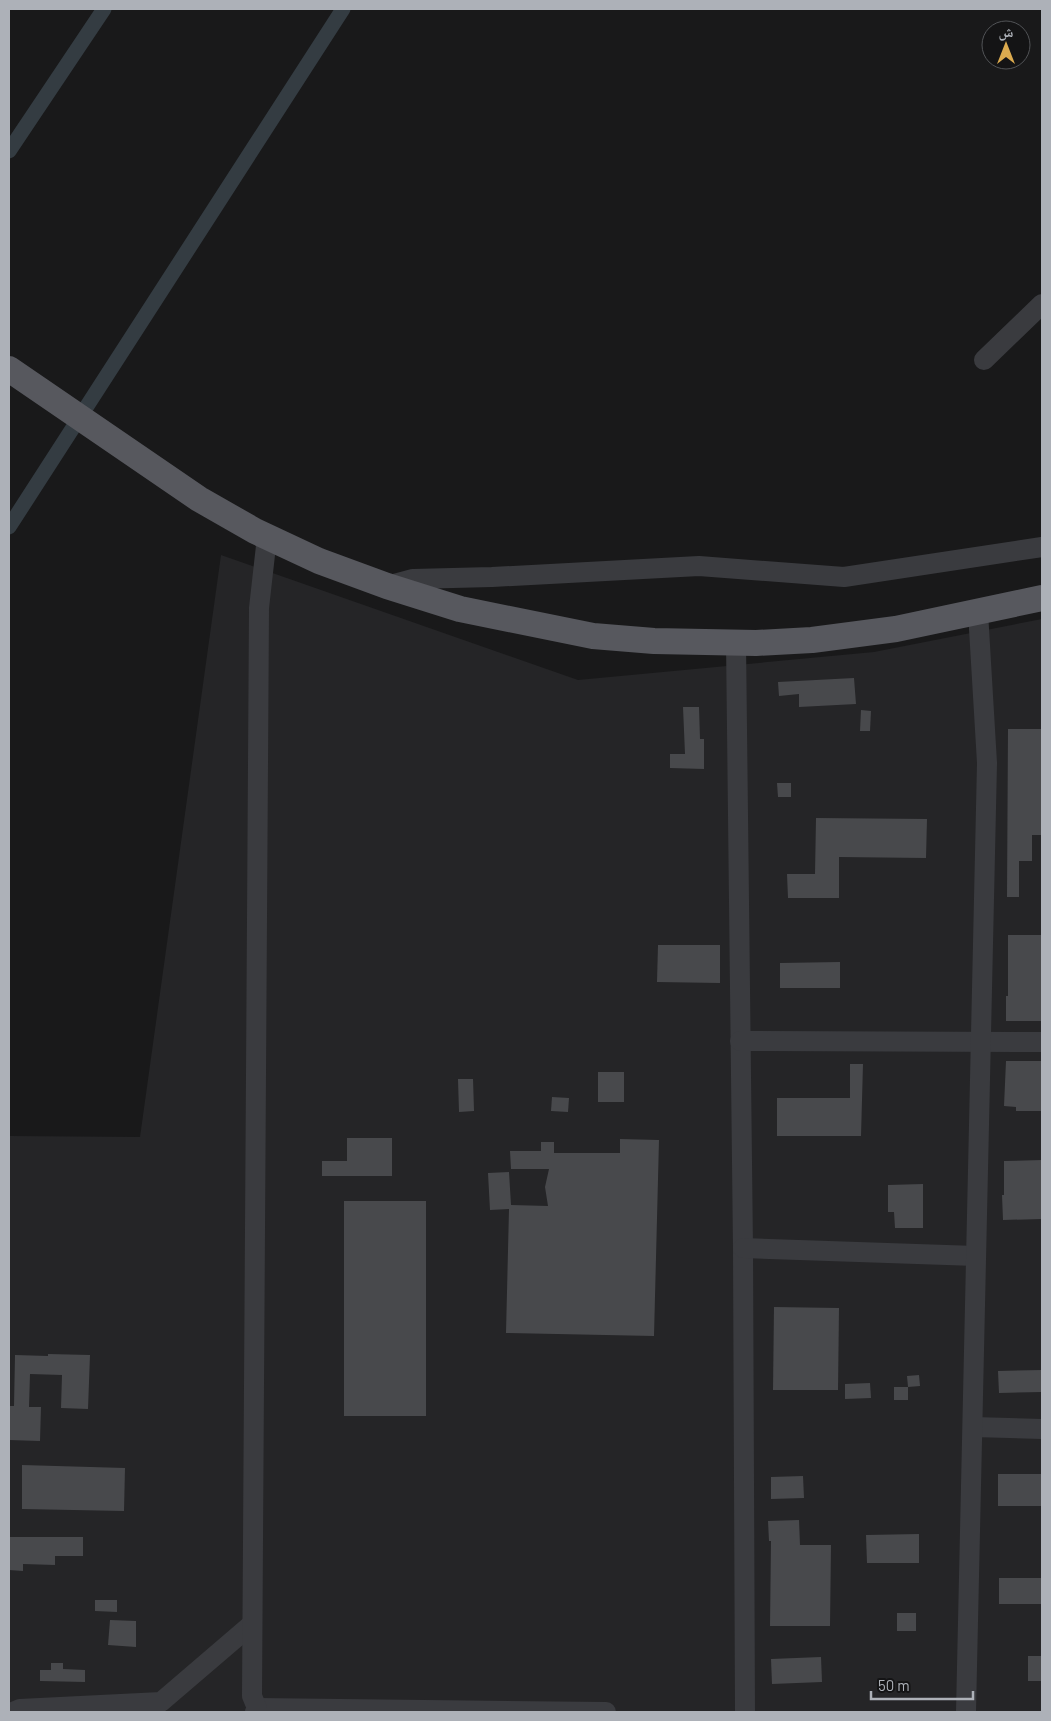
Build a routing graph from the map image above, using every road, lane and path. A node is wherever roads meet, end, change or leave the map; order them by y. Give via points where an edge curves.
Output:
1 (1042, 304) edge
2 (984, 360) dead end
3 (9, 370) edge
4 (267, 537) junction
5 (1042, 548) edge
6 (387, 586) junction
7 (1042, 598) edge
8 (978, 612) junction
9 (736, 642) junction
10 (740, 1040) junction
11 (981, 1042) junction
12 (1042, 1042) edge
13 (743, 1248) junction
14 (976, 1256) junction
15 (973, 1427) junction
16 (1042, 1429) edge
17 (252, 1624) junction
18 (256, 1711) edge
19 (13, 1712) edge
20 (536, 1712) edge
21 (606, 1712) edge
22 (745, 1712) edge
23 (966, 1712) edge

1 - 2 street
3 - 4 main road via 199,499
4 - 6 main road via 319,561
4 - 17 street via 259,608
5 - 6 street via 844,577 699,566 413,579
6 - 9 main road via 460,609 593,636
7 - 8 main road
8 - 9 main road via 896,629 812,640 756,644
8 - 11 street via 987,763
9 - 10 street
10 - 11 street
10 - 13 street
11 - 12 street
11 - 14 street
13 - 14 street
13 - 22 street
14 - 15 street
15 - 16 street
15 - 23 street
17 - 18 street via 252,1696
17 - 19 street via 162,1702 20,1709
18 - 20 street
20 - 21 street

